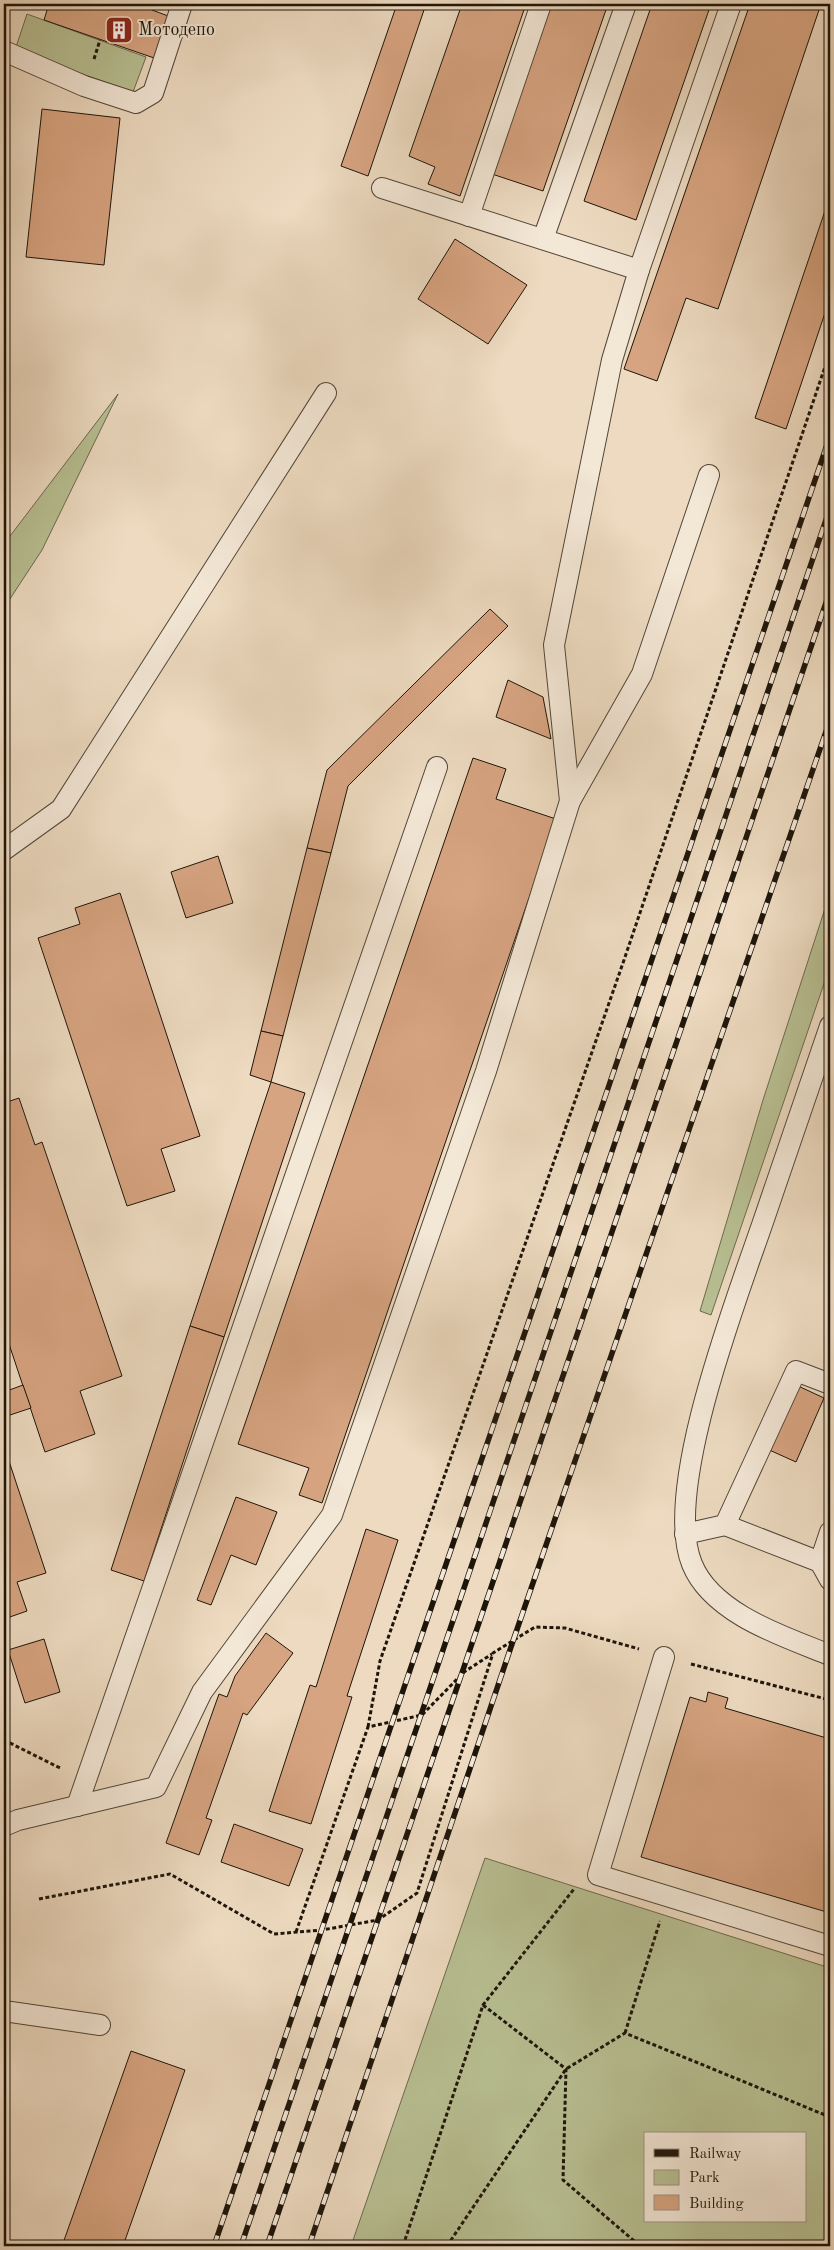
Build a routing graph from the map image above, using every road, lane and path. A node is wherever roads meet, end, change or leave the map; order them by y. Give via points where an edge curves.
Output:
1 (182, 4) edge
2 (540, 4) edge
3 (626, 4) edge
4 (731, 4) edge
5 (4, 51) edge
6 (382, 188) dead end
7 (469, 216) junction
8 (543, 239) junction
9 (639, 270) junction
10 (830, 352) edge
11 (326, 393) dead end
12 (709, 474) dead end
13 (437, 767) dead end
14 (570, 801) junction
15 (4, 850) edge
16 (830, 1026) edge
17 (830, 1384) edge
18 (725, 1525) junction
19 (830, 1532) edge
20 (685, 1534) junction
21 (820, 1562) junction
22 (830, 1580) edge
23 (535, 1627) dead end
24 (494, 1653) junction
25 (830, 1655) edge
26 (664, 1657) dead end
27 (368, 1727) junction
28 (77, 1806) junction
29 (4, 1826) edge
30 (579, 1882) dead end
31 (39, 1899) dead end
32 (662, 1918) dead end
33 (296, 1932) junction
34 (830, 1946) edge
35 (483, 2005) junction
36 (4, 2011) edge
37 (100, 2025) dead end
38 (625, 2033) junction
39 (566, 2069) junction
40 (830, 2117) edge
41 (403, 2246) edge
42 (447, 2246) edge
43 (640, 2246) edge

1 - 5 lane via 153,93 136,103 84,86
2 - 7 lane
3 - 8 lane
4 - 9 lane
6 - 7 lane
7 - 8 lane
8 - 9 lane
9 - 14 lane via 612,360 554,645
10 - 27 path via 624,960 380,1660
11 - 15 lane via 61,809
12 - 14 lane via 642,674
13 - 28 lane
14 - 28 lane via 486,1071 332,1515 202,1692 156,1787
16 - 20 lane via 720,1347 696,1440 686,1497
17 - 18 lane via 796,1371
18 - 20 lane
18 - 21 lane
19 - 21 lane
20 - 25 lane via 691,1564 717,1598 771,1631
21 - 22 lane
23 - 24 path
24 - 27 path via 464,1672 422,1715
24 - 33 path via 417,1893 378,1920
26 - 34 lane via 598,1875
27 - 33 path
28 - 29 lane
30 - 35 path
31 - 33 path via 170,1874 274,1934
32 - 38 path
35 - 39 path
35 - 41 path
36 - 37 lane
38 - 39 path
38 - 40 path
39 - 42 path
39 - 43 path via 563,2180

